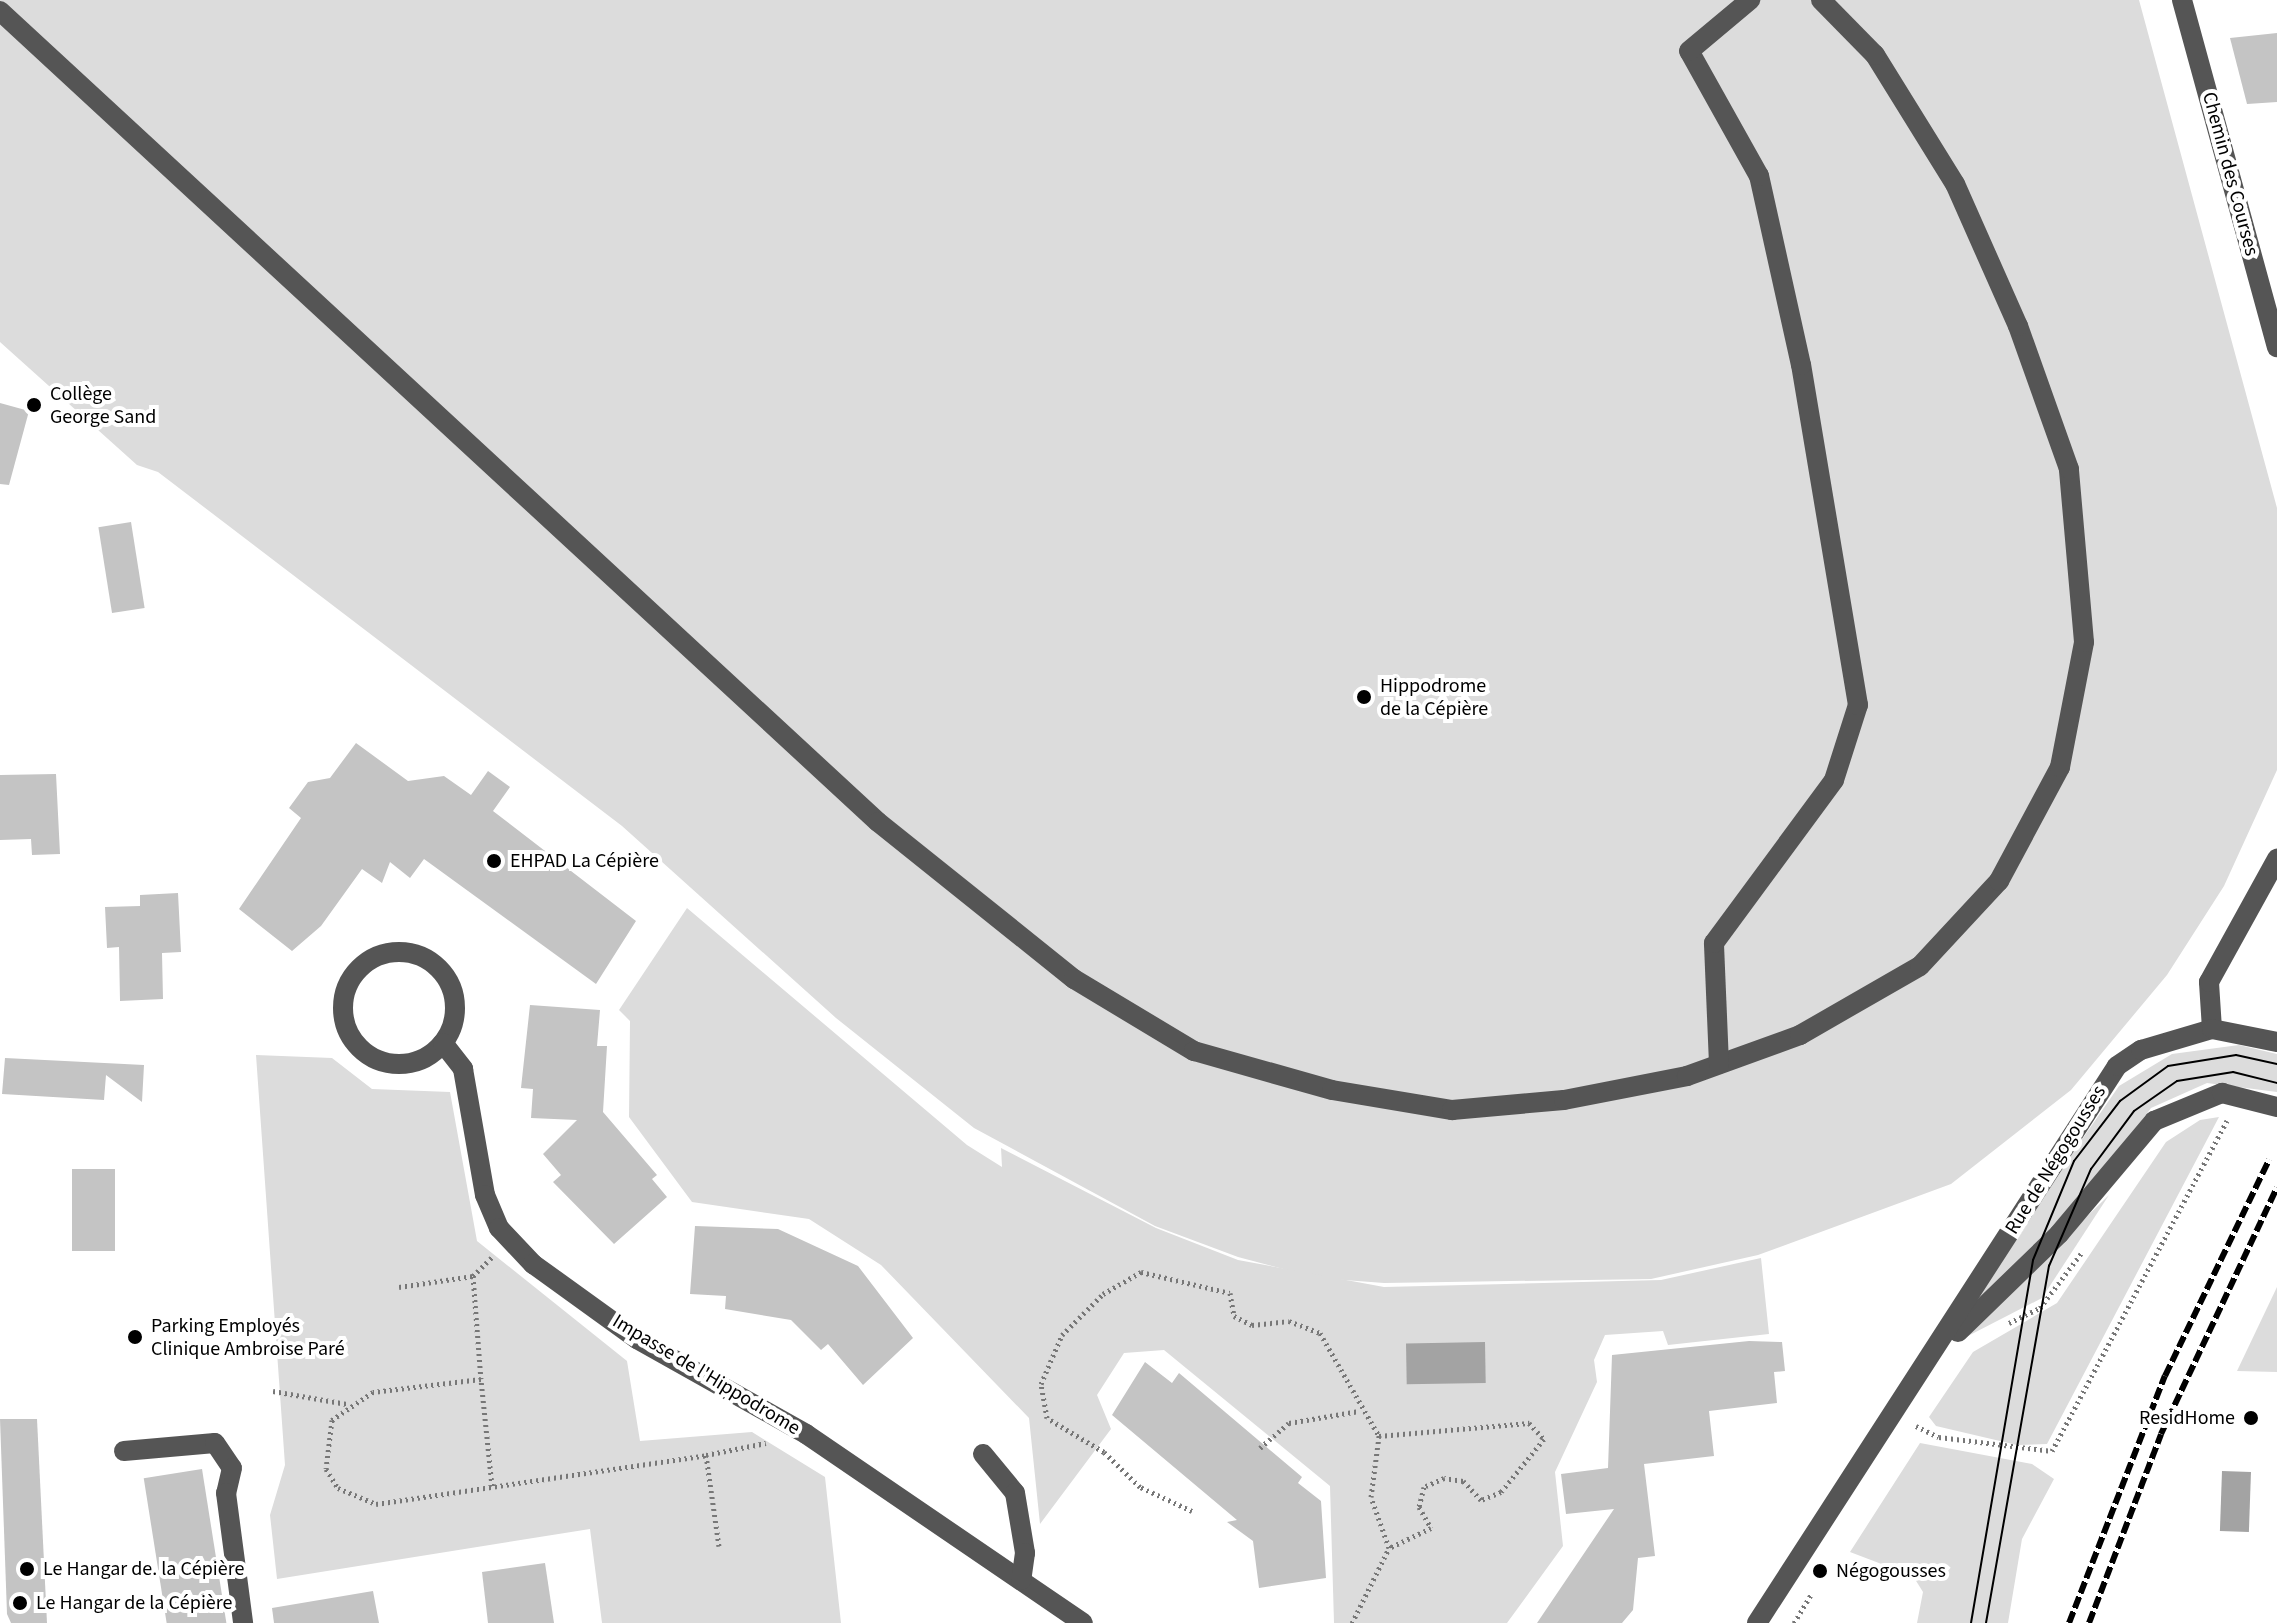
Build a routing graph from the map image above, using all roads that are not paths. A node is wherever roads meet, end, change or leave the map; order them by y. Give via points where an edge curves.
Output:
1 (1750, 0) edge
2 (1821, 0) edge
3 (2182, 0) edge
4 (0, 11) edge
5 (2277, 347) edge
6 (2277, 859) edge
7 (2212, 1029) junction
8 (2277, 1042) edge
9 (443, 1043) junction
10 (1719, 1064) junction
11 (2277, 1107) edge
12 (1932, 1357) junction
13 (124, 1451) dead end
14 (983, 1454) dead end
15 (1021, 1580) junction
16 (243, 1623) edge
17 (1083, 1623) edge
18 (1757, 1623) edge

1 - 10 street via 1689,51 1759,176 1801,365 1858,705 1834,780 1714,943
2 - 10 street via 1875,55 1955,184 2018,326 2069,469 2084,642 2060,767 1999,881 1920,966 1800,1035
3 - 5 street, Chemin des Courses
4 - 10 street via 878,822 1074,979 1194,1051 1332,1090 1452,1110 1564,1100
6 - 7 street via 2209,982
7 - 8 street, Rue de Négogousses
7 - 12 street, Rue de Négogousses via 2141,1050 2117,1066
9 - 9 street via 453,1023 446,976 417,954 383,953 355,971 341,1003 348,1036 369,1057 405,1065
9 - 15 street, Impasse de l'Hippodrome via 463,1069 485,1195 499,1228 533,1264 637,1339 806,1434
11 - 12 street, Rue de Négogousses via 2222,1093 2154,1121 2059,1234
12 - 18 street, Rue de Négogousses
13 - 16 street via 215,1443 232,1468 226,1493
14 - 15 street via 1015,1493 1025,1553
15 - 17 street, Impasse de l'Hippodrome

